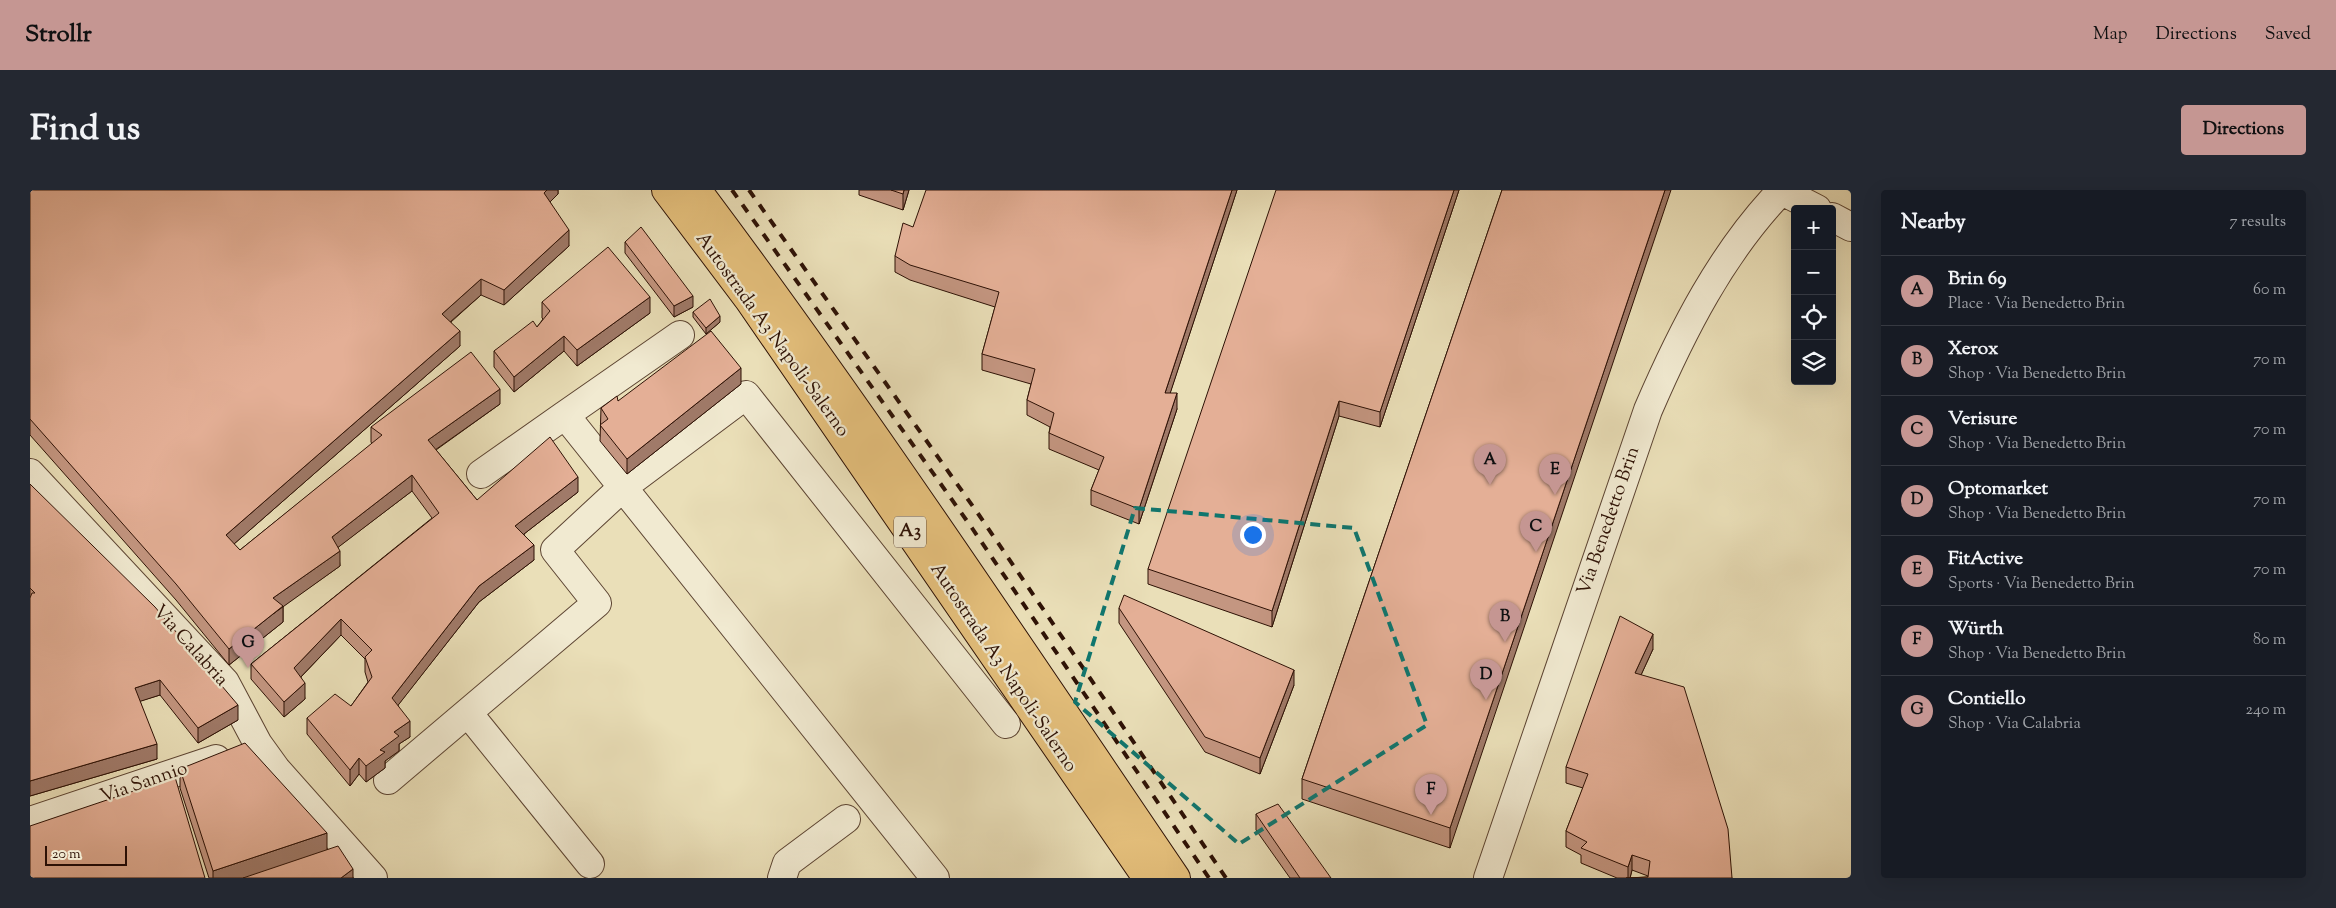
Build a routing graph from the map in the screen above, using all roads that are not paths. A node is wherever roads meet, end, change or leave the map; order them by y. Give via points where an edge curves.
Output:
1 (666, 190) edge
2 (697, 190) edge
3 (1782, 190) edge
4 (1810, 205) edge
5 (1836, 219) edge
6 (1851, 227) edge
7 (680, 335) dead end
8 (565, 415) junction
9 (30, 473) edge
10 (481, 474) dead end
11 (623, 487) junction
12 (468, 712) junction
13 (1006, 724) dead end
14 (258, 744) junction
15 (388, 780) dead end
16 (846, 819) dead end
17 (30, 822) edge
18 (590, 864) dead end
19 (373, 878) edge
20 (782, 878) edge
21 (935, 878) edge
22 (1147, 878) edge
23 (1176, 878) edge
24 (1488, 878) edge

1 - 22 highway, Autostrada A3 Napoli-Salerno / A3 via 755,308
2 - 23 highway, Autostrada A3 Napoli-Salerno / A3 via 768,285 917,498
3 - 4 street
3 - 24 street, Via Benedetto Brin via 1748,230 1712,283 1690,320 1655,394
5 - 6 street
7 - 8 street
8 - 10 street
8 - 11 street
9 - 14 street, Via Calabria via 225,682
11 - 12 street via 555,550 597,603
11 - 13 street via 746,395
11 - 21 street
12 - 15 street
12 - 18 street
14 - 17 street, Via Sannio
14 - 19 street, Via Calabria via 276,769
16 - 20 street via 787,863

